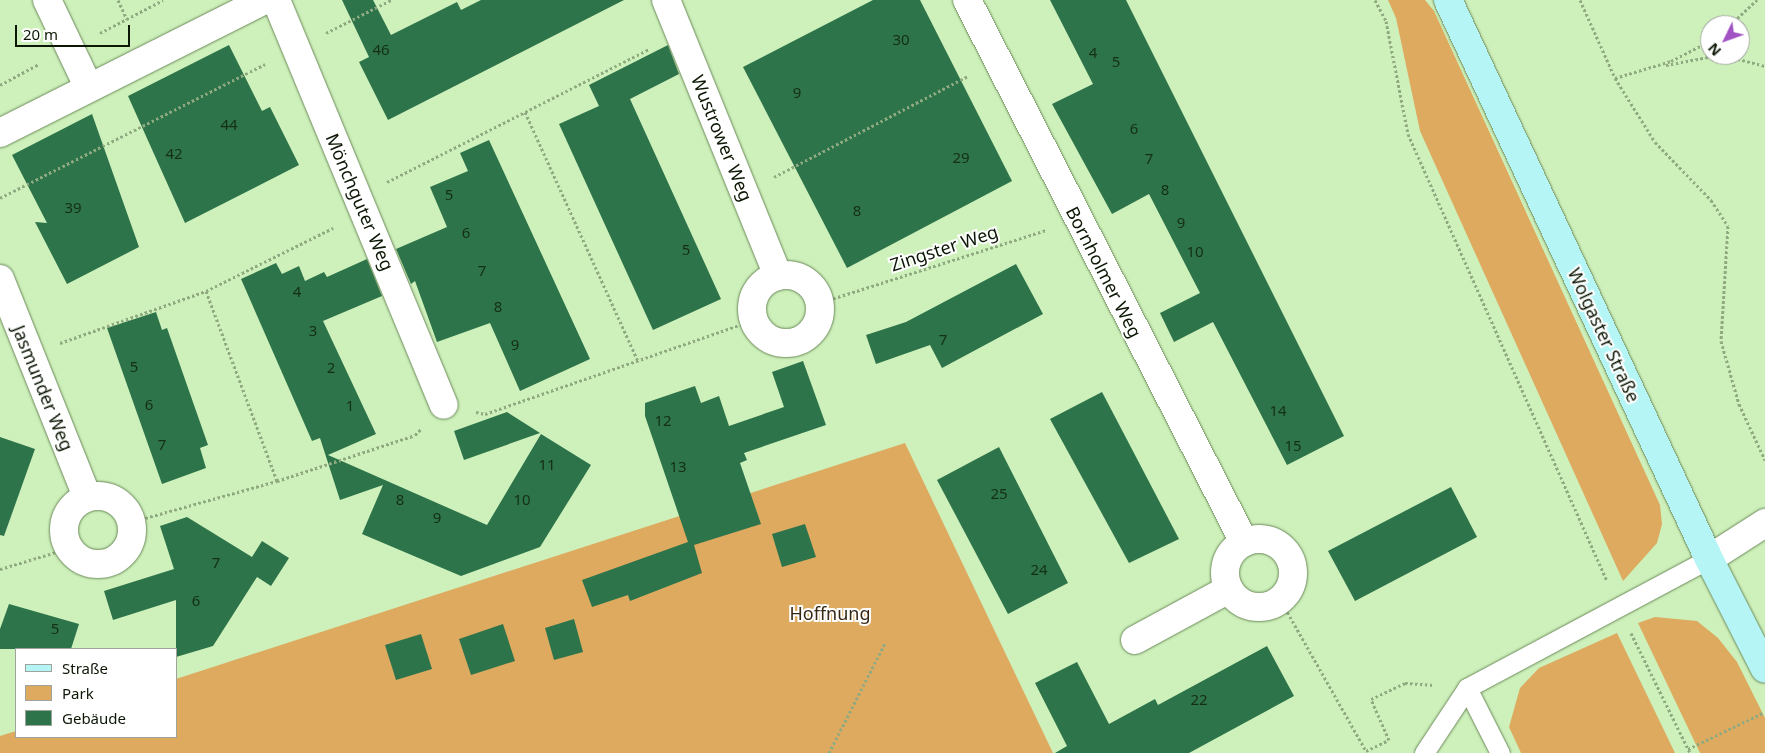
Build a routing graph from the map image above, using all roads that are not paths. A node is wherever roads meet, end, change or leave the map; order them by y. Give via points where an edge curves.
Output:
1 (47, 0) edge
2 (264, 0) edge
3 (276, 0) edge
4 (666, 0) edge
5 (967, 0) edge
6 (1448, 0) edge
7 (88, 86) junction
8 (0, 133) edge
9 (778, 276) junction
10 (0, 279) edge
11 (444, 405) dead end
12 (87, 497) junction
13 (1765, 523) edge
14 (1244, 542) junction
15 (1709, 559) junction
16 (1229, 589) junction
17 (1135, 640) dead end
18 (1765, 668) edge
19 (1467, 688) junction
20 (1424, 753) edge
21 (1500, 753) edge

1 - 7 street
2 - 7 street
3 - 11 street, Mönchguter Weg
4 - 9 street, Wustrower Weg
5 - 14 street, Bornholmer Weg via 1076,220
6 - 15 main road, Wolgaster Straße
7 - 8 street
9 - 9 street via 754,296 754,320 764,336 784,343 806,337 819,318 819,303 810,285 801,279
10 - 12 street, Jasmunder Weg
12 - 12 street via 65,520 69,548 79,559 105,564 121,557 133,536 129,513 121,504 99,495
13 - 15 street
14 - 16 street via 1228,558
14 - 16 street via 1266,540 1286,551 1293,573 1280,599 1256,607
15 - 18 main road, Wolgaster Straße
15 - 19 lane
16 - 17 street
19 - 20 lane
19 - 21 lane

